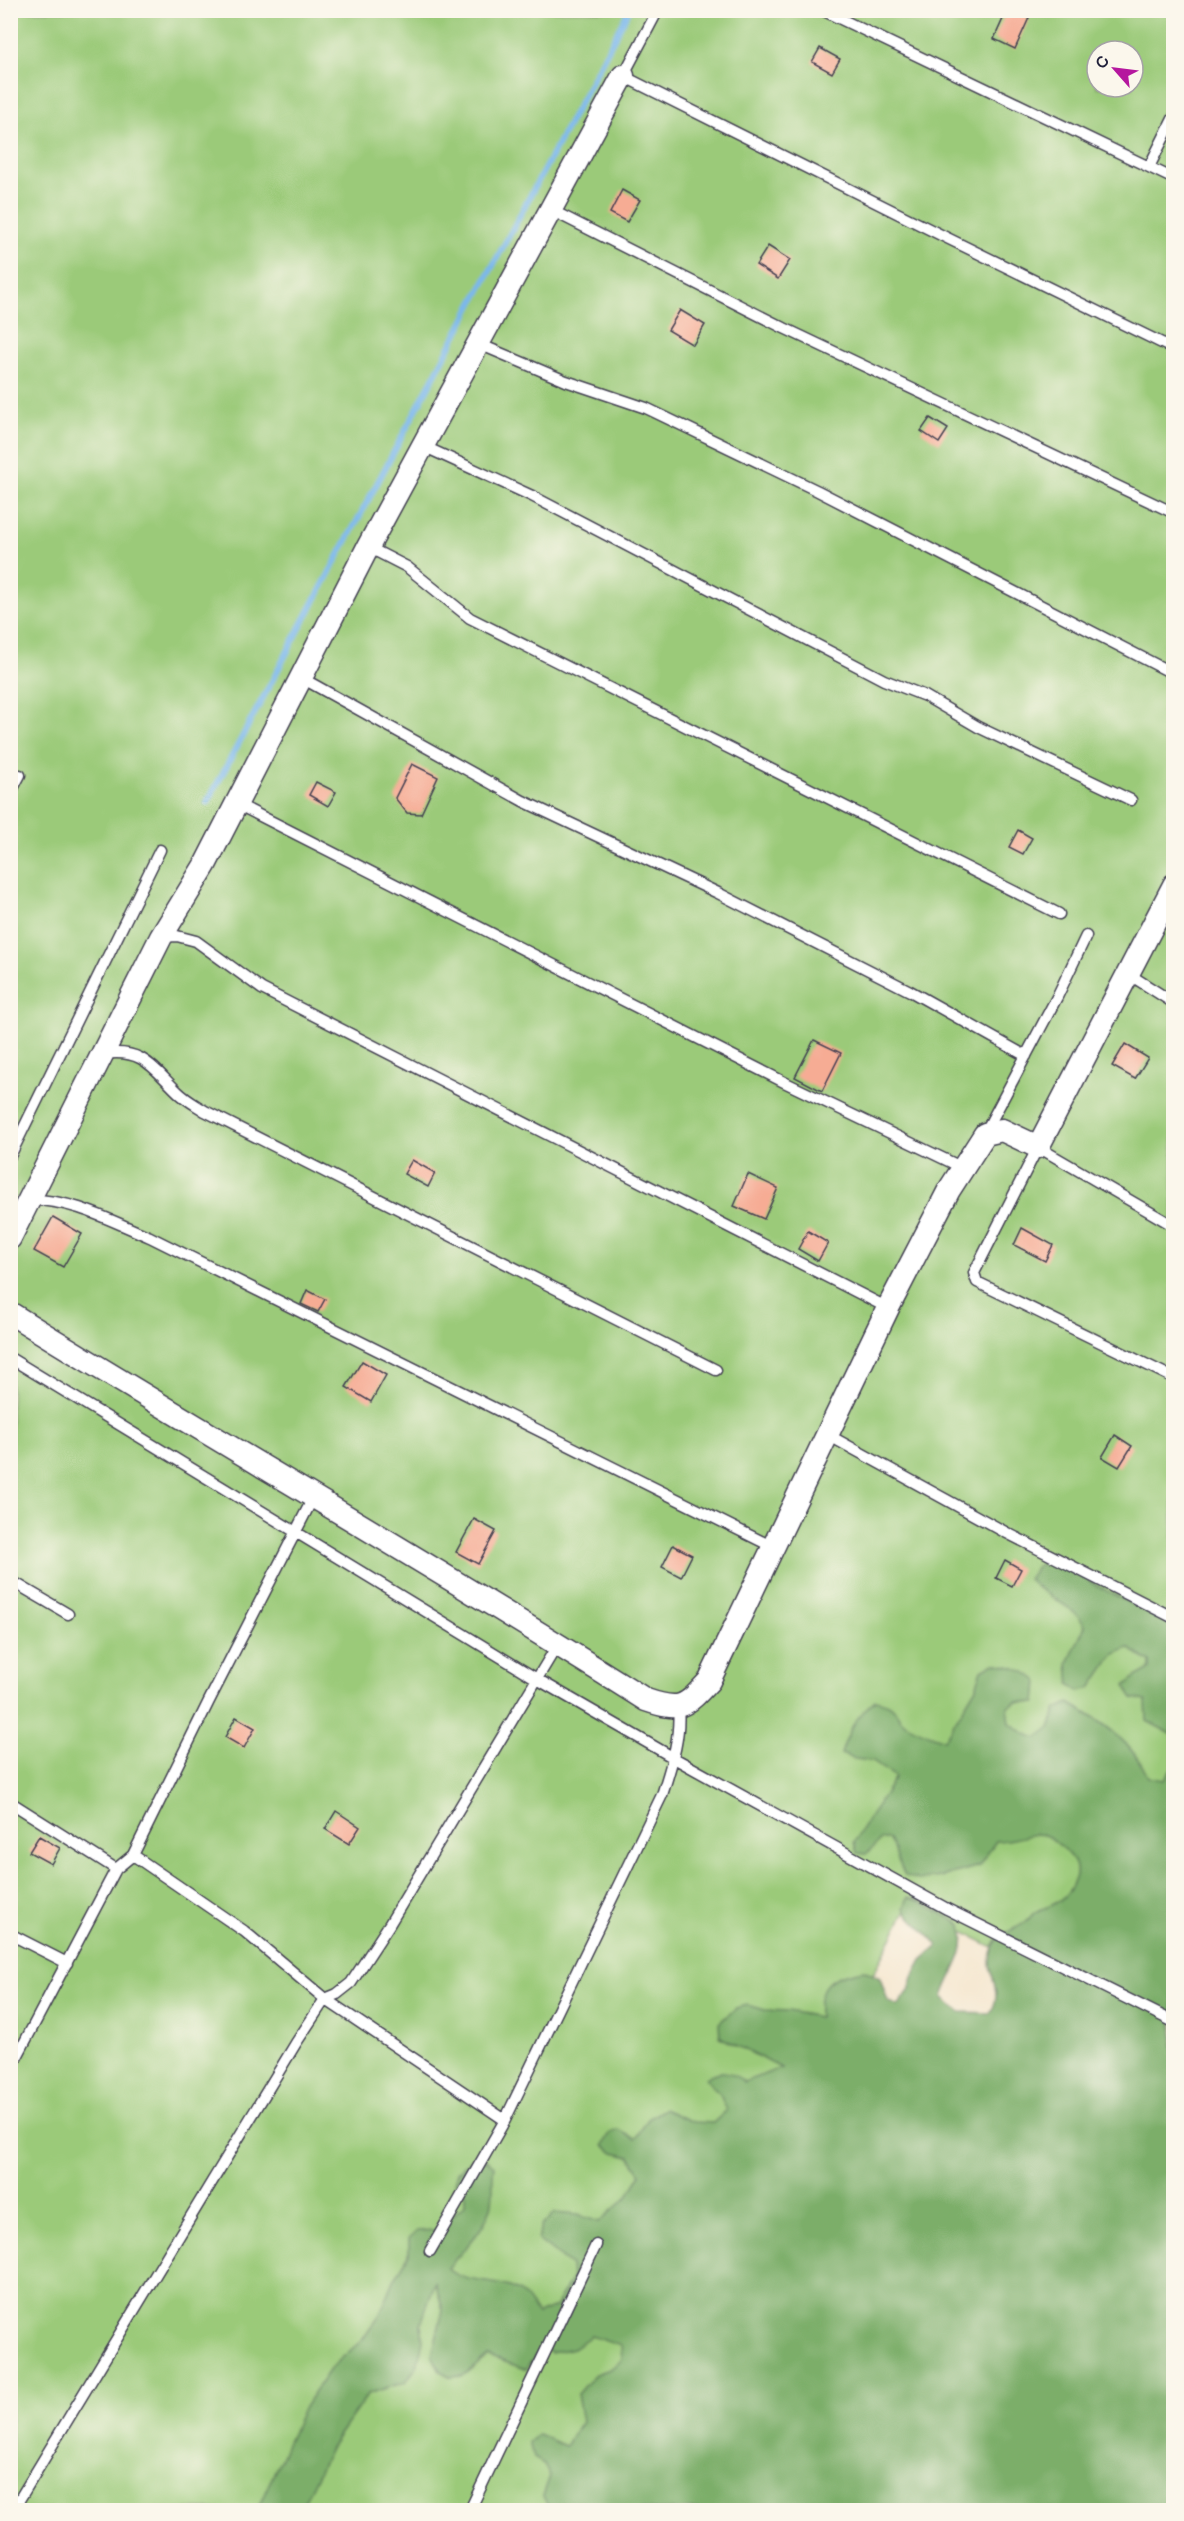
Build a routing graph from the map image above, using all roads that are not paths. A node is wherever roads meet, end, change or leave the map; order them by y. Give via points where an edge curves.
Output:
1 (658, 10) edge
2 (822, 10) edge
3 (623, 76) junction
4 (1173, 117) edge
5 (1149, 167) junction
6 (1173, 179) edge
7 (551, 210) junction
8 (479, 344) junction
9 (1173, 349) edge
10 (423, 446) junction
11 (1173, 513) edge
12 (368, 547) junction
13 (1173, 674) edge
14 (300, 677) junction
15 (21, 775) dead end
16 (10, 794) edge
17 (1131, 800) dead end
18 (235, 803) junction
19 (160, 850) dead end
20 (1173, 885) edge
21 (1059, 914) dead end
22 (1086, 936) dead end
23 (160, 937) junction
24 (1127, 974) junction
25 (1173, 1003) edge
26 (101, 1055) junction
27 (1026, 1056) junction
28 (985, 1134) junction
29 (1038, 1147) junction
30 (10, 1156) edge
31 (963, 1168) junction
32 (29, 1200) junction
33 (1173, 1226) edge
34 (10, 1238) edge
35 (888, 1308) junction
36 (10, 1313) edge
37 (10, 1358) edge
38 (716, 1370) dead end
39 (1173, 1378) edge
40 (828, 1435) junction
41 (315, 1495) junction
42 (296, 1531) junction
43 (775, 1548) junction
44 (10, 1580) edge
45 (68, 1614) dead end
46 (1173, 1618) edge
47 (558, 1644) junction
48 (537, 1679) junction
49 (678, 1707) junction
50 (674, 1758) junction
51 (10, 1802) edge
52 (134, 1855) junction
53 (116, 1869) junction
54 (10, 1934) edge
55 (67, 1963) junction
56 (325, 1999) junction
57 (1173, 2022) edge
58 (10, 2070) edge
59 (505, 2120) junction
60 (596, 2245) dead end
61 (430, 2251) dead end
62 (13, 2511) edge
63 (470, 2511) edge

1 - 3 lane
2 - 5 lane
3 - 7 street
3 - 9 lane
4 - 5 lane
5 - 6 lane
7 - 8 street
7 - 11 lane via 784,328
8 - 10 street
8 - 13 lane via 566,381 646,408 818,491
10 - 12 street
10 - 17 lane via 532,496 884,680 925,696 978,727
12 - 14 street
12 - 21 lane via 406,567 470,618
14 - 18 street
14 - 27 lane via 523,801 717,893 910,991
15 - 16 lane
18 - 23 street via 205,865
18 - 31 lane via 784,1082
19 - 30 lane
20 - 24 street
22 - 27 lane
23 - 26 street
23 - 35 lane via 196,941 262,989
24 - 25 lane
24 - 29 street
26 - 32 street
26 - 38 lane via 134,1055 153,1065 178,1092 205,1111
27 - 28 lane
28 - 29 street via 1002,1130
28 - 31 street
29 - 33 lane
29 - 39 lane via 974,1278
31 - 35 street
32 - 34 street
32 - 43 lane via 66,1203 150,1237
35 - 40 street
36 - 41 street via 201,1431
37 - 42 lane
40 - 43 street
40 - 46 lane
41 - 42 lane
41 - 47 street
42 - 48 lane
42 - 52 lane
43 - 49 street via 709,1681 689,1703
44 - 45 lane
47 - 48 lane
47 - 49 street via 646,1700
48 - 50 lane
48 - 56 lane via 351,1983
49 - 50 lane via 680,1726
50 - 57 lane via 947,1909
50 - 59 lane via 662,1795
51 - 53 lane
52 - 53 lane
52 - 56 lane via 244,1931
53 - 55 lane
54 - 55 lane
55 - 58 lane
56 - 59 lane
56 - 62 lane
59 - 61 lane
60 - 63 lane

